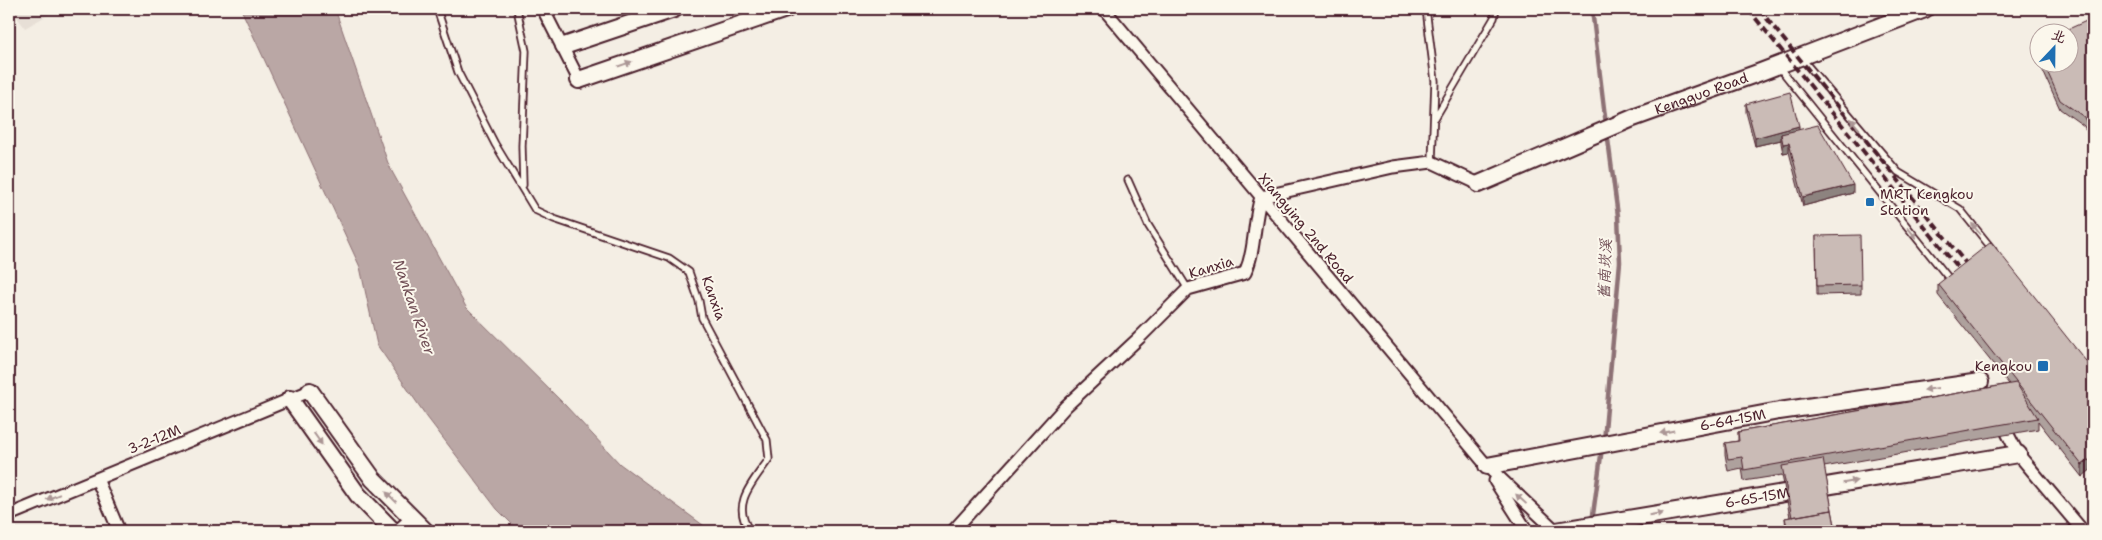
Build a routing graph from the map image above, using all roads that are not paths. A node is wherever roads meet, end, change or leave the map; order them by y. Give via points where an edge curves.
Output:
1 (438, 9) edge
2 (517, 9) edge
3 (543, 9) edge
4 (674, 9) edge
5 (786, 9) edge
6 (1104, 9) edge
7 (1426, 9) edge
8 (1496, 9) edge
9 (1925, 9) edge
10 (564, 46) junction
11 (1800, 57) junction
12 (1777, 66) junction
13 (579, 80) joint
14 (1434, 120) junction
15 (1432, 162) junction
16 (1128, 180) dead end
17 (1479, 184) joint
18 (523, 187) junction
19 (1261, 197) junction
20 (1996, 255) edge
21 (1956, 288) edge
22 (1188, 289) junction
23 (1982, 386) dead end
24 (310, 391) joint
25 (290, 399) junction
26 (1997, 414) edge
27 (2018, 454) junction
28 (1486, 466) junction
29 (97, 479) junction
30 (9, 515) edge
31 (412, 518) junction
32 (119, 531) edge
33 (395, 531) edge
34 (426, 531) edge
35 (750, 531) edge
36 (952, 531) edge
37 (1527, 531) edge
38 (1556, 531) edge
39 (2082, 531) edge

1 - 18 lane, Kanxia via 458,72 495,144
2 - 18 lane, Kanxia via 526,50
3 - 10 street
4 - 10 street
13 -> 5 street
6 - 19 street, Xiangying 2nd Road
7 - 14 lane via 1435,81
8 - 14 lane via 1494,18
9 - 11 street, Kengguo Road
10 - 13 street
11 - 12 street, Kengguo Road
20 -> 11 lane via 1960,209 1898,172
12 - 17 street, Kengguo Road via 1633,118
12 -> 21 lane
14 - 15 lane
15 - 17 street
15 - 19 street via 1393,167
16 - 22 lane via 1148,225
18 - 35 lane, Kanxia via 535,210 669,258 689,272 702,318 767,440 769,459 741,502 743,521
19 - 22 street, Kanxia via 1250,262 1245,273
19 - 28 street, Xiangying 2nd Road
22 - 36 street, Kanxia via 1066,406
23 -> 28 street, 6-64-15M via 1779,411
24 - 25 street, 3-2-12M
31 -> 24 street via 373,479
25 - 29 street, 3-2-12M
25 -> 33 street via 358,495
26 - 27 street
38 -> 27 street, 6-65-15M
27 - 39 street
28 - 37 street, Xiangying 2nd Road
38 -> 28 street, Xiangying 2nd Road
29 -> 30 street, 3-2-12M
29 - 32 street
31 - 33 street
31 - 34 street

